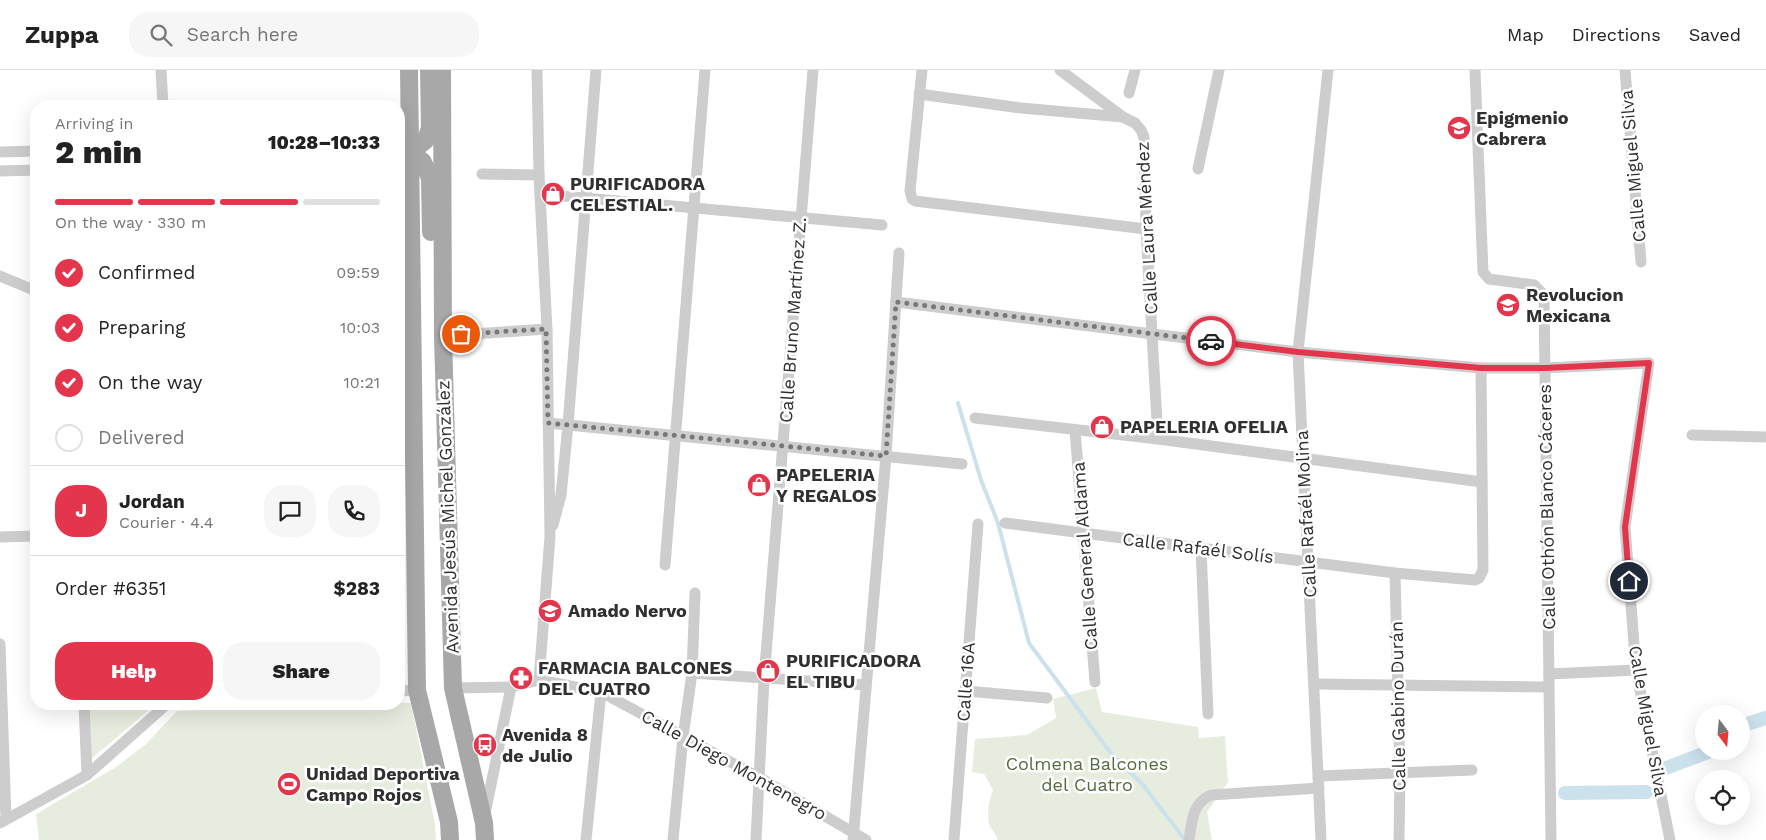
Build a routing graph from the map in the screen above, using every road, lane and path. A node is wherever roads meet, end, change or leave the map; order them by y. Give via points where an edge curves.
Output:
1 (161, 70) edge
2 (409, 70) edge
3 (429, 70) edge
4 (442, 70) edge
5 (537, 70) edge
6 (596, 70) edge
7 (705, 70) edge
8 (813, 70) edge
9 (922, 70) edge
10 (1060, 70) edge
11 (1135, 70) edge
12 (1219, 70) edge
13 (1328, 70) edge
14 (1475, 70) edge
15 (1625, 70) edge
16 (919, 94) junction
17 (1129, 94) dead end
18 (163, 100) edge
19 (1123, 117) junction
20 (405, 125) edge
21 (30, 151) edge
22 (0, 152) edge
23 (405, 152) edge
24 (405, 154) edge
25 (1198, 169) dead end
26 (30, 170) edge
27 (0, 171) edge
28 (482, 174) dead end
29 (539, 175) junction
30 (540, 194) junction
31 (585, 198) junction
32 (693, 208) junction
33 (801, 218) junction
34 (882, 225) dead end
35 (1146, 229) junction
36 (405, 253) edge
37 (899, 253) dead end
38 (1641, 262) dead end
39 (0, 276) edge
40 (30, 288) edge
41 (896, 302) junction
42 (546, 329) junction
43 (405, 333) edge
44 (1152, 334) junction
45 (443, 336) junction
46 (1298, 352) junction
47 (1481, 368) junction
48 (1545, 368) junction
49 (975, 418) dead end
50 (548, 423) junction
51 (568, 425) junction
52 (1075, 430) junction
53 (675, 435) junction
54 (1692, 435) dead end
55 (1766, 437) edge
56 (1158, 439) junction
57 (783, 446) junction
58 (886, 456) junction
59 (1304, 459) junction
60 (962, 464) dead end
61 (1482, 482) junction
62 (1006, 523) dead end
63 (978, 524) dead end
64 (1083, 533) junction
65 (0, 536) edge
66 (30, 536) edge
67 (550, 536) junction
68 (1201, 548) junction
69 (1309, 562) junction
70 (665, 565) dead end
71 (1395, 573) junction
72 (695, 593) dead end
73 (0, 644) edge
74 (1636, 670) junction
75 (692, 673) junction
76 (1549, 674) junction
77 (764, 679) junction
78 (540, 680) junction
79 (1095, 682) dead end
80 (866, 684) junction
81 (1314, 684) junction
82 (1398, 685) junction
83 (511, 687) junction
84 (1548, 687) junction
85 (453, 688) junction
86 (416, 690) junction
87 (405, 691) edge
88 (966, 691) junction
89 (601, 692) junction
90 (1047, 698) dead end
91 (84, 710) edge
92 (160, 710) edge
93 (1208, 714) dead end
94 (683, 737) junction
95 (1472, 770) dead end
96 (1400, 772) junction
97 (87, 775) junction
98 (760, 778) junction
99 (1319, 782) junction
100 (3, 821) edge
101 (484, 832) edge
102 (853, 836) edge
103 (1190, 837) edge
104 (450, 840) edge
105 (586, 840) edge
106 (673, 840) edge
107 (756, 840) edge
108 (866, 840) edge
109 (954, 840) edge
110 (1322, 840) edge
111 (1399, 840) edge
112 (1551, 840) edge
113 (1670, 840) edge

1 - 18 street
2 - 20 main road, Avenida Jesús Michel González
3 - 23 main road via 430,128 426,140
4 - 45 main road, Avenida Jesús Michel González
5 - 29 street
6 - 31 street
7 - 32 street
8 - 33 street, Calle Bruno Martínez Z.
9 - 16 street
10 - 19 street, Calle Laura Méndez
11 - 17 street
12 - 25 street
13 - 46 street, Calle Rafaél Molina
14 - 48 street, Calle Othón Blanco Cáceres via 1483,272 1489,279 1534,285 1543,294
15 - 38 street, Calle Miguel Silva
16 - 19 street
16 - 35 street via 910,191 912,199
19 - 35 street, Calle Laura Méndez via 1135,123 1144,138
21 - 22 street
24 - 45 main road via 424,162 430,178 433,293
26 - 27 street
28 - 29 street
29 - 30 street
30 - 31 street
30 - 42 street
31 - 32 street
31 - 51 street
32 - 33 street
32 - 53 street
33 - 34 street
33 - 57 street, Calle Bruno Martínez Z.
35 - 44 street, Calle Laura Méndez
36 - 43 main road, Avenida Jesús Michel González
37 - 41 street
39 - 40 street
41 - 44 street
41 - 58 street
42 - 45 street
42 - 50 street
43 - 86 main road, Avenida Jesús Michel González
44 - 46 street
44 - 56 street, Calle Laura Méndez
45 - 85 main road, Avenida Jesús Michel González
46 - 47 street
46 - 59 street, Calle Rafaél Molina
47 - 48 street
47 - 61 street
48 - 74 street, Calle Miguel Silva via 1649,363 1625,527
48 - 76 street, Calle Othón Blanco Cáceres
49 - 52 street
50 - 51 street
50 - 67 street
51 - 53 street
51 - 67 street via 561,495
52 - 56 street
52 - 64 street, Calle General Aldama
53 - 57 street
53 - 70 street
54 - 55 street
56 - 59 street
57 - 58 street
57 - 77 street, Calle Bruno Martínez Z.
58 - 60 street
58 - 80 street
59 - 61 street
59 - 69 street, Calle Rafaél Molina
61 - 71 street, Calle Rafaél Solís via 1483,570 1479,578 1469,580
62 - 64 street, Calle Rafaél Solís
63 - 88 street, Calle 16A
64 - 68 street, Calle Rafaél Solís
64 - 79 street, Calle General Aldama
65 - 66 street
67 - 78 street
68 - 69 street, Calle Rafaél Solís
68 - 93 street
69 - 71 street, Calle Rafaél Solís
69 - 81 street, Calle Rafaél Molina
71 - 82 street, Calle Gabino Durán
72 - 75 street
73 - 100 street
74 - 76 street
74 - 113 street, Calle Miguel Silva
75 - 77 street
75 - 94 street
76 - 84 street, Calle Othón Blanco Cáceres
77 - 80 street
77 - 98 street, Calle Bruno Martínez Z.
78 - 83 street, Calle Diego Montenegro
78 - 89 street, Calle Diego Montenegro
80 - 102 street
81 - 82 street
81 - 99 street, Calle Rafaél Molina
82 - 84 street
82 - 96 street, Calle Gabino Durán
83 - 85 street, Calle Diego Montenegro
83 - 101 street
84 - 112 street, Calle Othón Blanco Cáceres
85 - 101 main road, Avenida Jesús Michel González
86 - 87 street
86 - 104 main road, Avenida Jesús Michel González via 449,822
88 - 90 street
88 - 109 street, Calle 16A
89 - 94 street, Calle Diego Montenegro
89 - 105 street
91 - 97 street
92 - 97 street
94 - 98 street, Calle Diego Montenegro
94 - 106 street
95 - 96 street
96 - 99 street
96 - 111 street, Calle Gabino Durán
97 - 100 street
98 - 102 street, Calle Diego Montenegro
98 - 107 street, Calle Bruno Martínez Z.
99 - 103 street via 1211,795 1197,804
99 - 110 street, Calle Rafaél Molina
102 - 108 street, Calle Diego Montenegro

